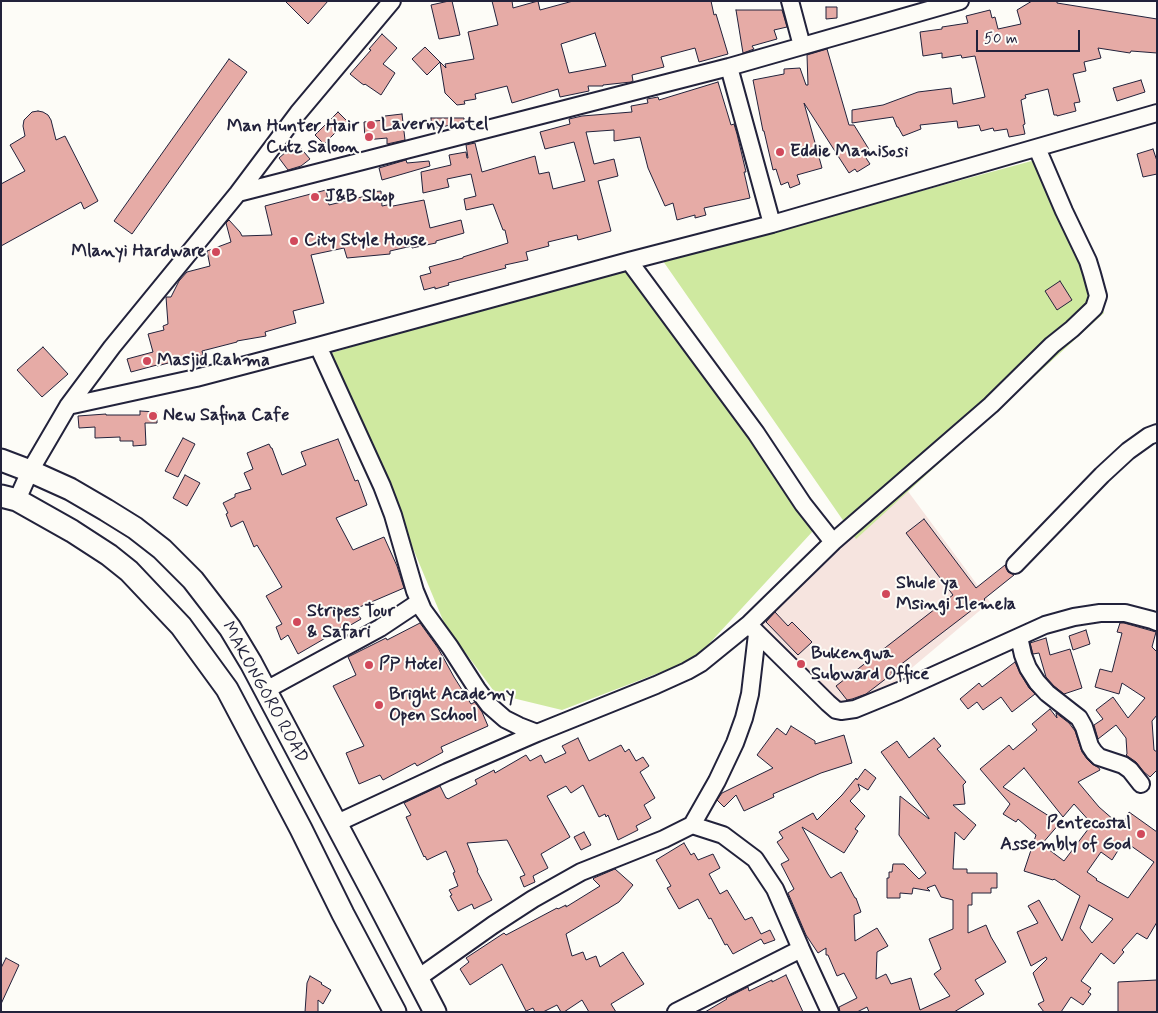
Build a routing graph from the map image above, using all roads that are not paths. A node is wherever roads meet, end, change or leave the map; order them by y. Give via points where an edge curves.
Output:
1 (392, 1) edge
2 (790, 1) edge
3 (960, 1) edge
4 (802, 46) junction
5 (729, 67) junction
6 (1157, 113) edge
7 (1037, 148) junction
8 (238, 193) junction
9 (772, 224) junction
10 (629, 261) junction
11 (318, 346) junction
12 (68, 406) junction
13 (1157, 433) edge
14 (1, 460) edge
15 (30, 471) junction
16 (9, 498) edge
17 (833, 542) junction
18 (1015, 565) dead end
19 (419, 602) junction
20 (1157, 622) edge
21 (753, 629) junction
22 (1019, 637) junction
23 (266, 690) junction
24 (537, 733) junction
25 (1141, 784) dead end
26 (335, 824) junction
27 (692, 825) junction
28 (801, 948) junction
29 (418, 978) junction
30 (395, 1012) edge
31 (435, 1012) edge
32 (676, 1012) edge
33 (830, 1012) edge

1 - 8 street via 298,112
2 - 4 street
3 - 4 street
4 - 5 street
5 - 8 street
5 - 9 street
6 - 7 street
7 - 9 street
7 - 17 street via 1092,274 1098,296 1094,308 984,412
8 - 12 street
9 - 10 street
10 - 11 street
10 - 17 street
11 - 12 street via 196,378
11 - 19 street via 382,486
12 - 15 street
13 - 18 street via 1128,451 1102,475
14 - 15 main road, MAKONGORO ROAD
15 - 16 street
15 - 23 main road, MAKONGORO ROAD via 106,510 162,549 193,580 230,628
16 - 30 main road, MAKONGORO ROAD via 72,530 109,555 129,571 181,626 227,689
17 - 21 street
19 - 23 street via 380,628
19 - 24 street via 490,704 505,719
20 - 22 street via 1125,613 1100,613 1045,625
21 - 22 street via 832,707 841,711 899,691
21 - 24 street via 687,671 656,686
21 - 27 street via 750,694 738,735
22 - 25 street via 1026,662 1037,682 1079,718 1094,752 1123,765
23 - 26 main road, MAKONGORO ROAD
24 - 26 street
26 - 29 main road, MAKONGORO ROAD
27 - 28 street via 723,835 755,859 774,889
27 - 29 street via 580,872 493,925
28 - 32 street
28 - 33 street
29 - 31 main road, MAKONGORO ROAD

